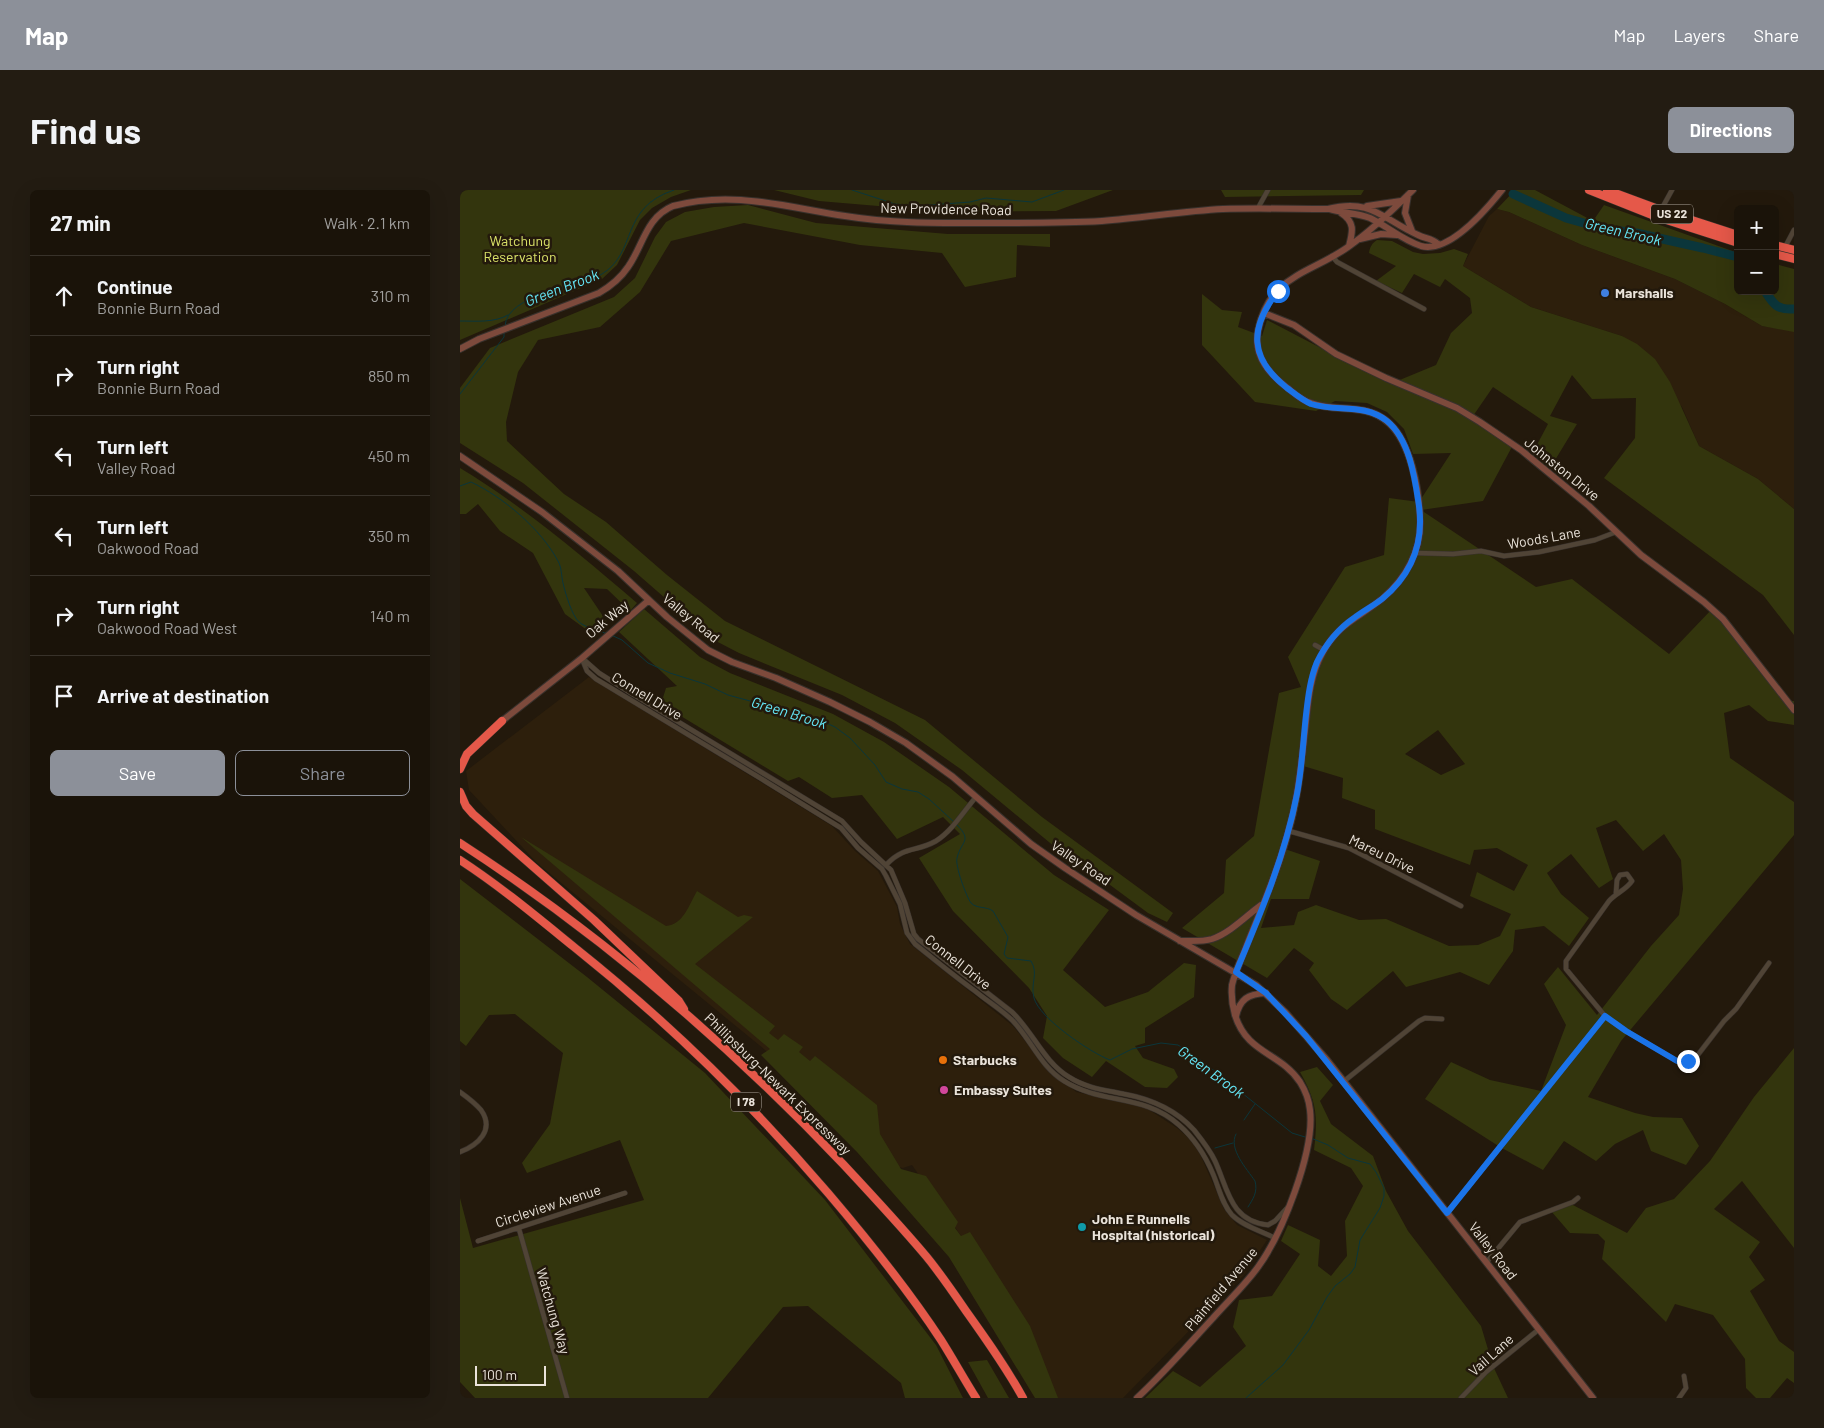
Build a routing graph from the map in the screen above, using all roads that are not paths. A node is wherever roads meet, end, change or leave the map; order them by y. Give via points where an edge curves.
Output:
1 (1268, 190) edge
2 (1502, 190) edge
3 (1589, 190) edge
4 (1607, 190) edge
5 (1672, 190) edge
6 (1410, 192) edge
7 (1401, 201) junction
8 (1366, 207) junction
9 (1258, 208) junction
10 (1328, 209) junction
11 (1661, 210) junction
12 (1340, 212) junction
13 (1385, 216) junction
14 (1378, 222) junction
15 (1794, 230) edge
16 (1412, 232) junction
17 (1734, 234) edge
18 (1399, 235) junction
19 (1359, 239) junction
20 (1734, 242) edge
21 (1438, 244) junction
22 (1349, 246) junction
23 (1779, 246) edge
24 (1785, 248) junction
25 (1794, 250) edge
26 (1779, 255) edge
27 (1332, 256) junction
28 (1794, 259) edge
29 (1424, 309) dead end
30 (1264, 313) junction
31 (460, 349) edge
32 (460, 456) edge
33 (1616, 532) junction
34 (1416, 553) junction
35 (650, 600) junction
36 (1314, 645) dead end
37 (1324, 650) junction
38 (582, 658) junction
39 (1794, 710) edge
40 (502, 721) joint
41 (460, 769) edge
42 (460, 792) edge
43 (976, 797) junction
44 (1289, 831) junction
45 (460, 843) edge
46 (460, 860) edge
47 (887, 864) junction
48 (1616, 893) junction
49 (1262, 904) junction
50 (1461, 906) dead end
51 (1178, 940) junction
52 (1769, 963) dead end
53 (1236, 972) junction
54 (1266, 993) junction
55 (1004, 1006) junction
56 (1001, 1010) junction
57 (687, 1015) junction
58 (1605, 1016) junction
59 (1236, 1018) junction
60 (1442, 1019) dead end
61 (1343, 1082) junction
62 (460, 1092) edge
63 (460, 1152) edge
64 (625, 1193) dead end
65 (1578, 1198) dead end
66 (1288, 1207) junction
67 (1447, 1213) junction
68 (519, 1229) junction
69 (1275, 1238) junction
70 (478, 1241) dead end
71 (1486, 1263) junction
72 (1538, 1330) junction
73 (1684, 1376) dead end
74 (568, 1398) edge
75 (976, 1398) edge
76 (1023, 1398) edge
77 (1137, 1398) edge
78 (1462, 1398) edge
79 (1593, 1398) edge
80 (1679, 1398) edge

1 - 9 street
2 - 21 main road via 1460,233
3 - 20 highway, US 22 via 1657,217
4 - 11 highway, US 22
5 - 11 street
6 - 7 main road
6 - 16 main road via 1405,212
7 - 8 main road
7 - 13 main road
8 - 10 main road, New Providence Road
8 - 13 main road, New Providence Road
9 - 10 main road, New Providence Road
9 - 31 main road, New Providence Road via 1084,222 927,224 820,212 749,196 712,197 678,204 660,213 649,226 629,266 611,286 583,301
10 - 12 main road, New Providence Road
11 - 17 highway, US 22
12 - 14 main road, New Providence Road
12 - 22 main road via 1352,225
13 - 14 main road
13 - 16 main road, New Providence Road
14 - 18 main road, New Providence Road
14 - 19 main road
15 - 24 street
16 - 21 main road, New Providence Road via 1434,239
18 - 19 main road via 1381,234
18 - 21 main road, New Providence Road via 1423,246
19 - 22 main road
22 - 27 main road
23 - 24 highway
24 - 25 highway
26 - 28 highway
27 - 29 street via 1337,262
27 - 30 main road via 1292,278 1278,291
30 - 33 main road, Johnston Drive via 1294,325 1336,354 1446,403 1480,422 1521,450
30 - 34 main road via 1258,331 1258,352 1264,366 1281,383 1310,403 1369,411 1389,423 1396,432 1409,459 1419,506 1420,533
32 - 35 main road, Valley Road via 542,512
33 - 34 street, Woods Lane via 1539,552 1504,556 1481,551
33 - 39 main road, Johnston Drive via 1723,619
34 - 37 main road, Plainfield Avenue via 1398,583 1382,599 1343,626
35 - 38 main road, Oak Way
35 - 43 main road, Valley Road via 708,650 870,722 906,743
36 - 37 street
37 - 44 main road, Plainfield Avenue via 1316,664 1309,691 1299,781
38 - 40 main road
38 - 47 street, Connell Drive via 628,692 842,821
38 - 56 street, Connell Drive via 587,671 596,679 841,828 886,876 900,904 907,933 915,944
40 - 41 highway via 467,754
42 - 57 highway via 473,814 625,949 680,1001
43 - 47 street via 936,840 902,851
43 - 51 main road, Valley Road via 1031,844
44 - 49 main road, Plainfield Avenue
44 - 50 street, Mareu Drive via 1349,848
45 - 57 highway, Phillipsburg-Newark Expressway / I 78 via 570,920
46 - 75 highway, I 78 via 606,972 750,1106 892,1271
47 - 55 street, Connell Drive via 902,893 914,934
48 - 48 street via 1628,888 1632,882 1627,874 1620,875 1617,880
48 - 58 street via 1566,961 1569,973
49 - 51 main road via 1213,938
49 - 53 main road, Plainfield Avenue
51 - 53 main road, Valley Road
52 - 58 street via 1691,1060 1677,1061
53 - 54 main road, Valley Road
53 - 59 main road, Plainfield Avenue via 1231,993
54 - 59 main road via 1245,998 1238,1007
54 - 61 main road, Valley Road
55 - 56 street
55 - 66 street, Connell Drive via 1069,1077 1092,1088 1149,1100 1180,1117 1203,1141 1229,1198 1245,1216 1268,1225
56 - 69 street, Connell Drive via 1042,1061 1062,1080 1094,1095 1142,1104 1178,1124 1198,1144 1227,1209 1243,1223
57 - 76 highway, Phillipsburg-Newark Expressway / I 78 via 821,1141 921,1250 989,1343
58 - 67 street
59 - 66 main road, Plainfield Avenue via 1247,1039 1286,1067 1300,1083 1310,1110 1301,1174
60 - 61 street via 1418,1021
61 - 67 main road, Valley Road
62 - 63 street via 482,1112 485,1122 481,1140
64 - 68 street, Circleview Avenue
65 - 71 street via 1520,1222
66 - 69 main road, Plainfield Avenue
67 - 71 main road, Valley Road
68 - 70 street, Circleview Avenue
68 - 74 street, Watchung Way
69 - 77 main road, Plainfield Avenue via 1252,1276
71 - 72 main road, Valley Road
72 - 78 street, Vail Lane via 1486,1372
72 - 79 main road, Valley Road
73 - 80 street via 1686,1388

